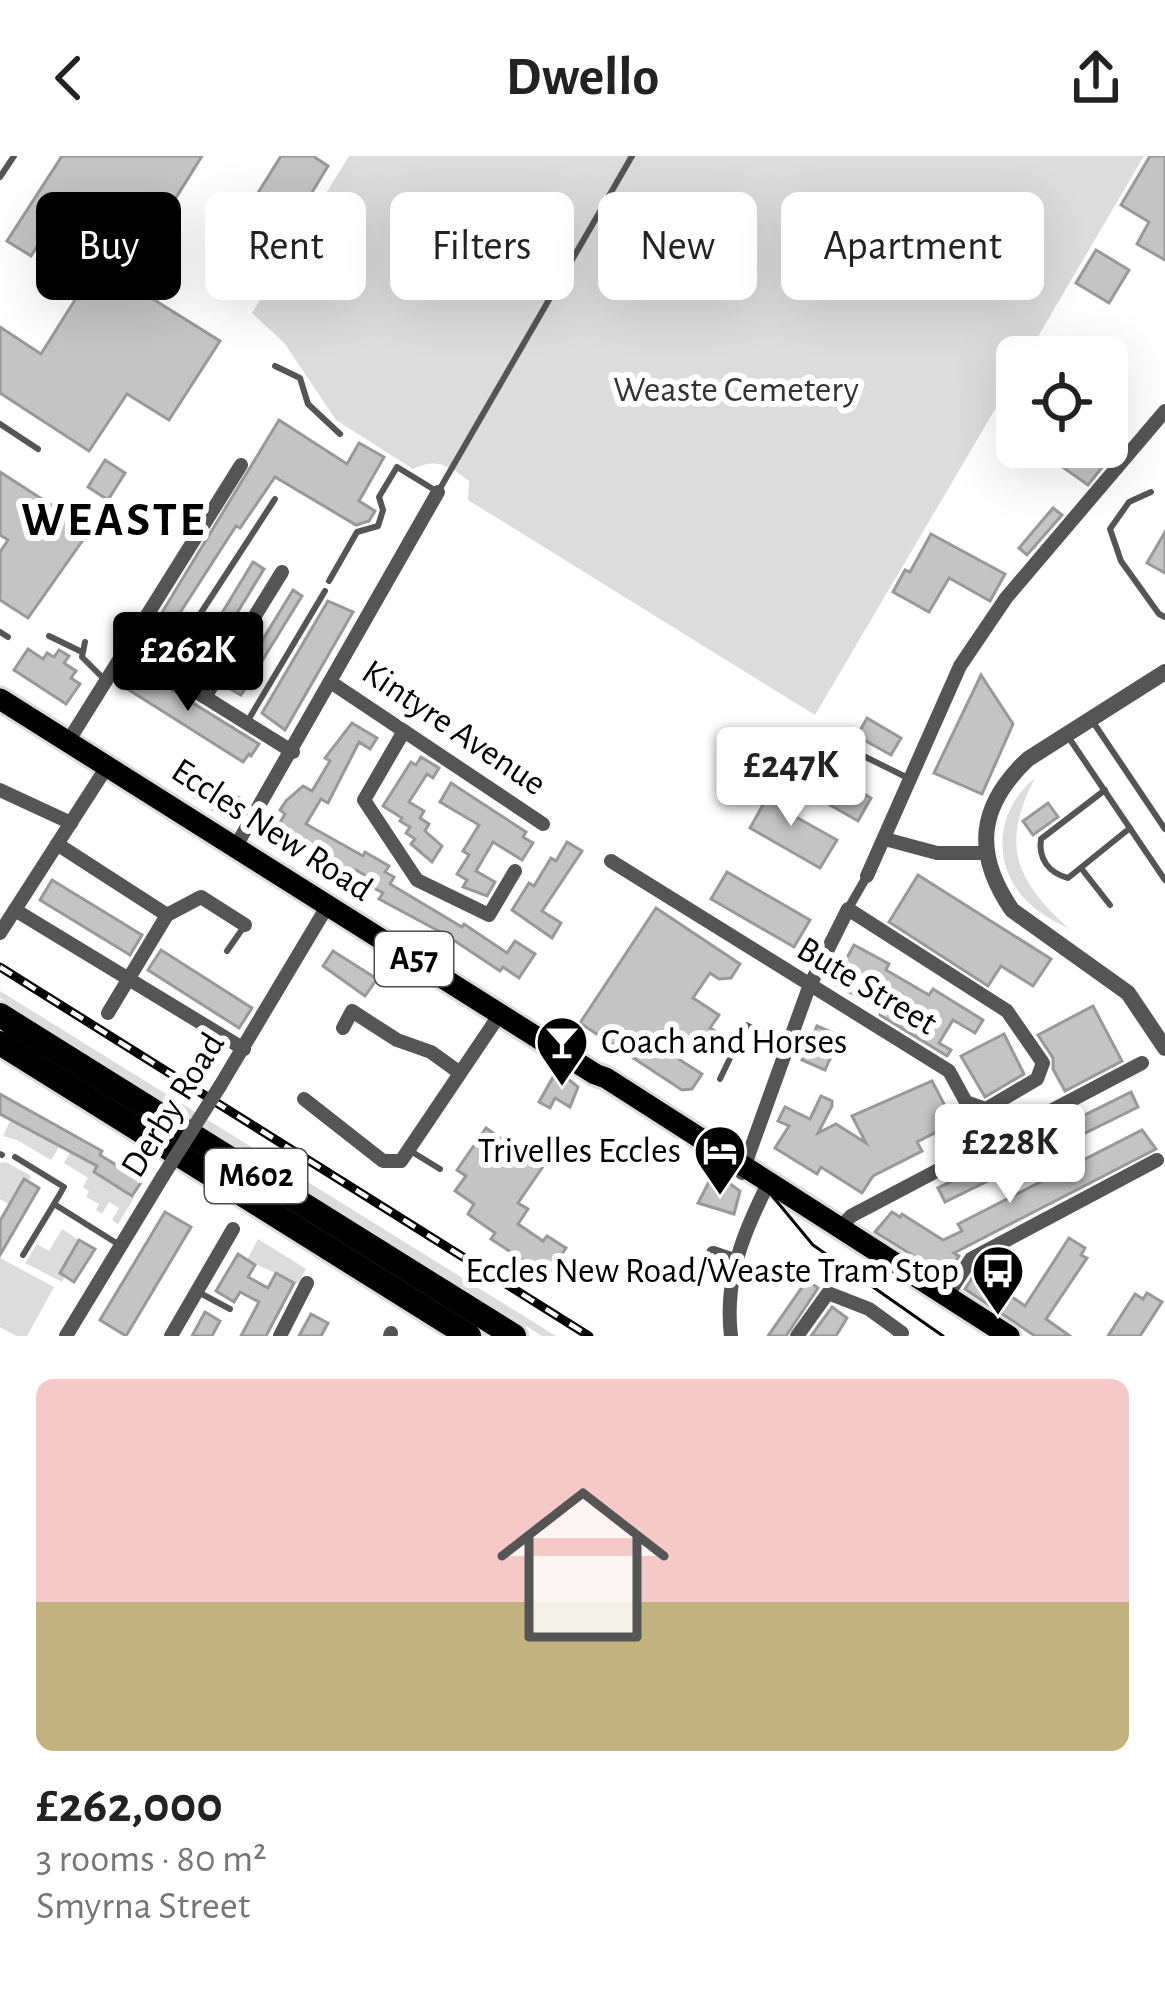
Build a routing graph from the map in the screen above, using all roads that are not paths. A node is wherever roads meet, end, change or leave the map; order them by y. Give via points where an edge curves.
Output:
1 (14, 156) edge
2 (632, 156) edge
3 (0, 177) edge
4 (275, 366) dead end
5 (1165, 411) edge
6 (0, 424) edge
7 (340, 434) dead end
8 (38, 449) dead end
9 (241, 465) dead end
10 (438, 492) junction
11 (1151, 492) dead end
12 (275, 500) dead end
13 (282, 572) dead end
14 (329, 580) dead end
15 (325, 591) dead end
16 (1165, 616) edge
17 (49, 636) dead end
18 (86, 642) dead end
19 (128, 649) junction
20 (80, 652) junction
21 (163, 671) junction
22 (1165, 672) edge
23 (107, 681) junction
24 (332, 683) junction
25 (0, 696) edge
26 (205, 697) junction
27 (1091, 719) junction
28 (247, 722) junction
29 (404, 730) junction
30 (815, 733) dead end
31 (1067, 735) junction
32 (69, 740) junction
33 (293, 752) junction
34 (108, 765) junction
35 (911, 780) junction
36 (0, 790) edge
37 (1105, 790) junction
38 (70, 823) junction
39 (543, 824) dead end
40 (1130, 828) junction
41 (1165, 830) edge
42 (885, 839) junction
43 (57, 844) junction
44 (236, 846) junction
45 (986, 853) junction
46 (611, 861) dead end
47 (1081, 868) junction
48 (515, 871) dead end
49 (867, 876) joint
50 (1165, 880) edge
51 (328, 905) junction
52 (1110, 905) dead end
53 (848, 909) junction
54 (15, 910) junction
55 (167, 915) junction
56 (245, 925) joint
57 (0, 933) edge
58 (227, 951) dead end
59 (129, 978) junction
60 (809, 987) junction
61 (108, 1013) dead end
62 (500, 1014) junction
63 (0, 1015) edge
64 (343, 1028) dead end
65 (0, 1043) edge
66 (789, 1044) junction
67 (244, 1048) junction
68 (1165, 1048) edge
69 (1142, 1063) dead end
70 (460, 1073) junction
71 (720, 1079) dead end
72 (304, 1099) dead end
73 (409, 1150) junction
74 (15, 1157) dead end
75 (1157, 1160) dead end
76 (440, 1169) dead end
77 (743, 1170) junction
78 (768, 1186) junction
79 (54, 1204) junction
80 (233, 1229) dead end
81 (837, 1230) junction
82 (121, 1246) junction
83 (713, 1252) dead end
84 (23, 1255) dead end
85 (734, 1260) junction
86 (307, 1283) dead end
87 (197, 1291) junction
88 (944, 1300) junction
89 (230, 1310) dead end
90 (71, 1334) edge
91 (171, 1336) edge
92 (280, 1336) edge
93 (469, 1336) edge
94 (514, 1336) edge
95 (731, 1336) edge
96 (797, 1336) edge
97 (900, 1336) edge
98 (987, 1336) edge
99 (1009, 1336) edge

1 - 3 lane
2 - 10 lane
4 - 7 lane via 300,379 308,404
5 - 35 street via 1006,598 960,666
6 - 8 lane
9 - 19 street
10 - 14 lane via 397,467 379,497 378,526 357,532
10 - 24 street
11 - 16 lane via 1130,502 1110,530 1120,561
12 - 21 lane
13 - 26 street
15 - 28 lane
17 - 20 lane
18 - 20 lane
19 - 21 street
19 - 23 street
20 - 23 lane
21 - 26 street
22 - 27 street
23 - 32 street
24 - 29 street, Kintyre Avenue
24 - 33 street
25 - 32 main road, Eccles New Road / A57
26 - 28 street
27 - 31 street
27 - 41 lane
28 - 33 street
29 - 39 street, Kintyre Avenue
29 - 48 street via 364,800 417,880 489,915
30 - 35 lane
31 - 37 lane
31 - 45 street via 1010,776 987,818
32 - 34 main road, Eccles New Road / A57
33 - 44 street
34 - 38 street
34 - 44 main road, Eccles New Road / A57
35 - 42 street
36 - 38 street
37 - 40 lane
37 - 47 lane via 1041,839 1041,856 1059,876
38 - 43 street
40 - 47 lane
40 - 50 lane
42 - 45 street via 938,854
42 - 49 street
43 - 54 street
43 - 55 street
44 - 51 main road, Eccles New Road / A57
45 - 68 street via 1012,910 1128,993
46 - 60 street, Bute Street
47 - 52 lane
49 - 53 street
51 - 62 main road, Eccles New Road / A57
51 - 67 street, Derby Road
53 - 60 street
53 - 60 street, Bute Street via 1007,1011 1043,1063 1037,1079 986,1109 966,1102 950,1071
54 - 57 street
54 - 59 street
55 - 56 street via 201,897
55 - 59 street
56 - 58 lane
59 - 61 street
59 - 67 street
60 - 66 street
62 - 70 street
62 - 77 main road, Eccles New Road / A57
63 - 94 highway, M602
64 - 70 street via 352,1011
65 - 93 highway, M602
66 - 71 lane via 746,1025
66 - 77 street
67 - 82 street, Derby Road, bridge
69 - 81 street via 850,1216
70 - 73 street
72 - 73 street via 383,1161 401,1161
73 - 76 lane
74 - 79 lane via 64,1187
75 - 88 street via 971,1259
77 - 78 main road, Eccles New Road / A57
78 - 81 main road, Eccles New Road / A57
78 - 85 street via 738,1232
79 - 82 lane
79 - 84 lane
80 - 87 street
81 - 88 main road, Eccles New Road
82 - 90 street, Derby Road
83 - 85 street
85 - 95 street
86 - 92 street
87 - 89 lane
87 - 91 street
88 - 98 main road, Eccles New Road
88 - 99 main road, Eccles New Road
96 - 97 street via 828,1292 869,1310

